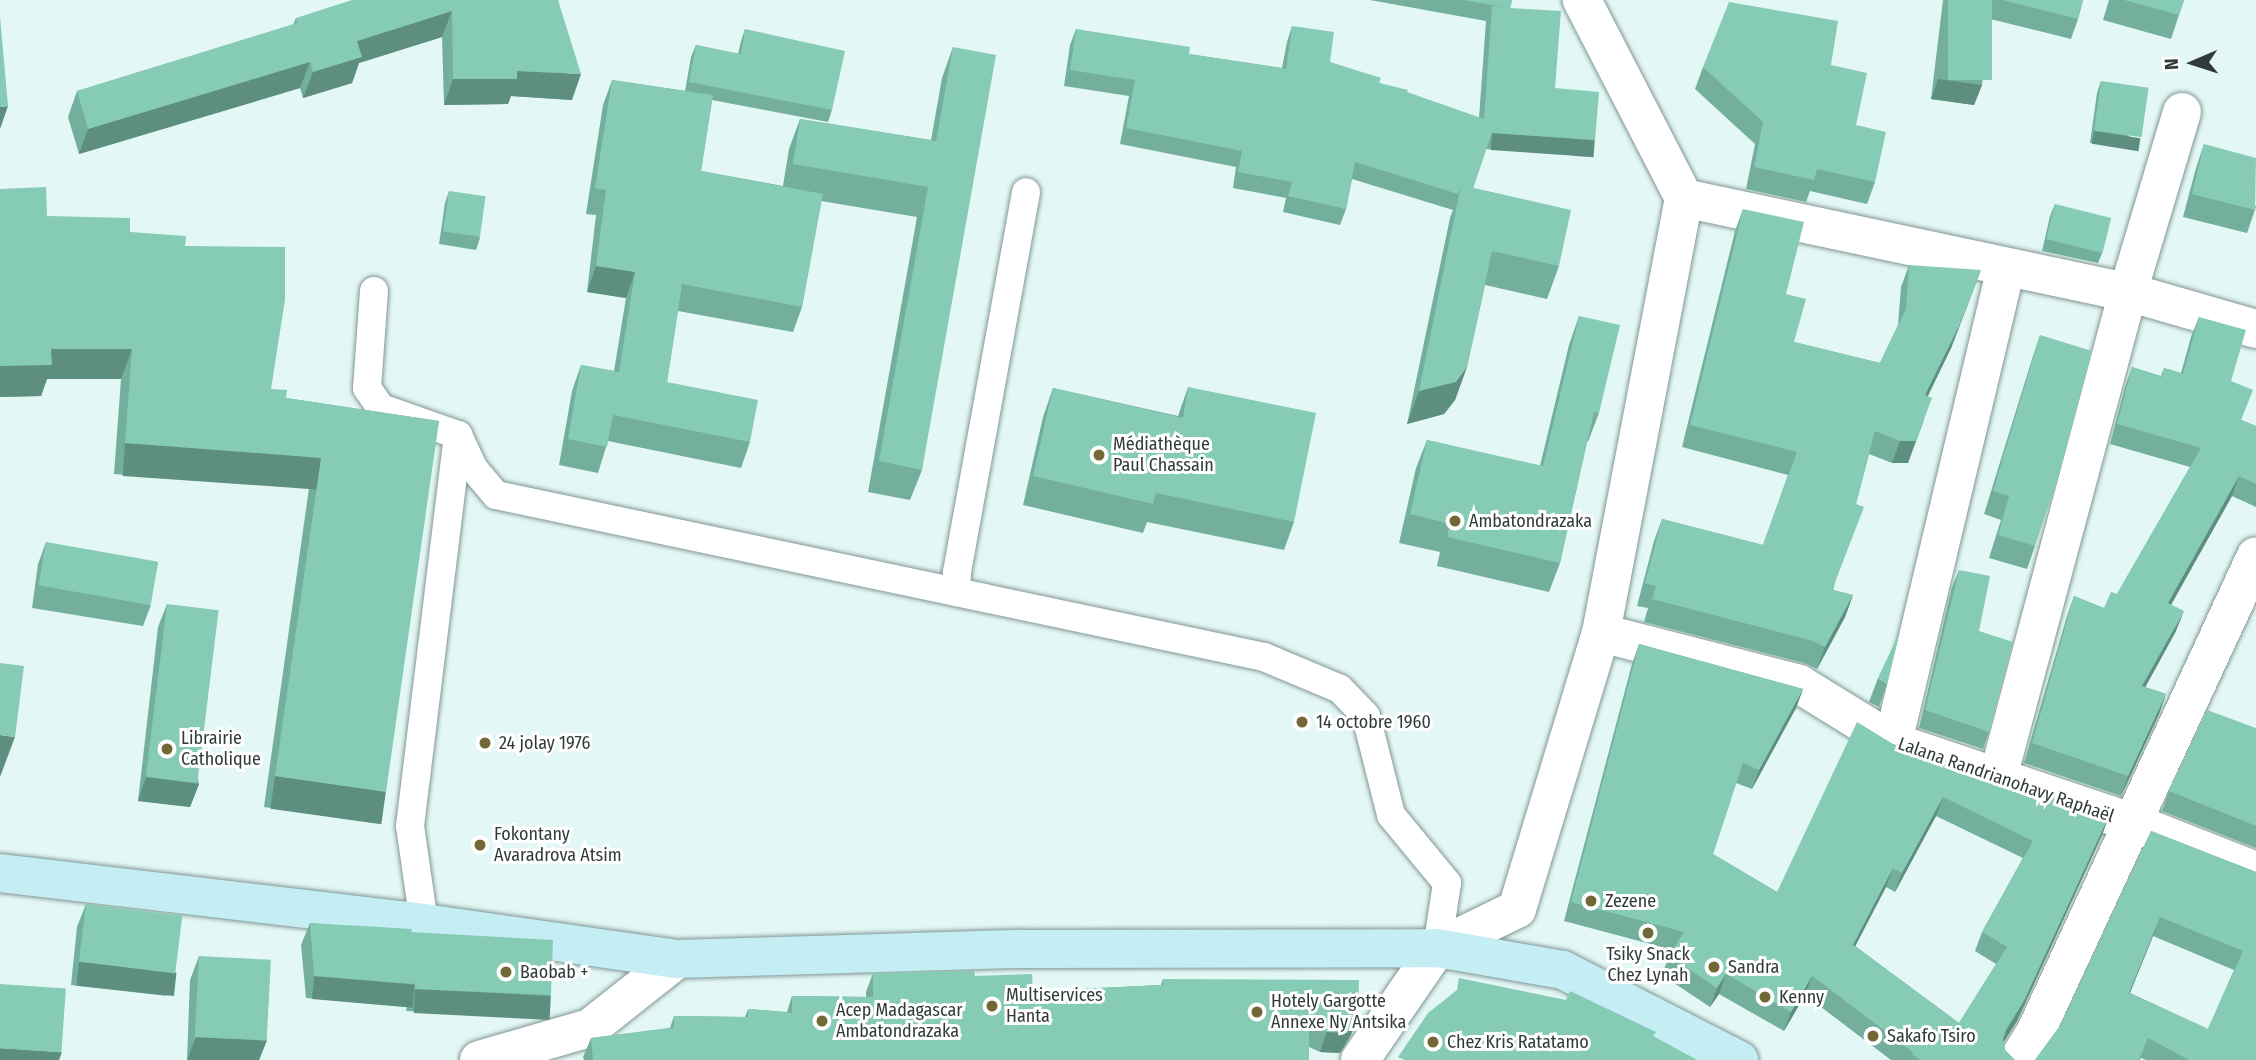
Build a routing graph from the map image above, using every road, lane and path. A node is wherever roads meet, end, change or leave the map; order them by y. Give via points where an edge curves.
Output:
1 (1582, 0) edge
2 (2182, 112) dead end
3 (1026, 192) dead end
4 (1684, 198) junction
5 (2006, 267) junction
6 (374, 291) dead end
7 (2128, 292) junction
8 (2256, 329) edge
9 (458, 435) junction
10 (2254, 568) edge
11 (956, 592) junction
12 (1601, 634) junction
13 (1893, 742) junction
14 (1998, 778) junction
15 (2134, 823) junction
16 (2256, 871) edge
17 (0, 873) edge
18 (424, 923) junction
19 (1437, 948) junction
20 (677, 959) junction
21 (479, 1060) edge
22 (1360, 1060) edge
23 (1740, 1060) edge
24 (2018, 1060) edge

1 - 4 street
2 - 7 street
3 - 11 lane
4 - 5 street
4 - 12 street
5 - 7 street
5 - 13 street
6 - 9 lane via 367,388 380,408
7 - 8 street
7 - 14 street
9 - 11 lane via 474,469 496,495
9 - 18 lane via 410,826
10 - 15 street
11 - 19 lane via 1264,657 1340,689 1366,716 1391,816 1447,883
12 - 13 street, Lalana Randrianohavy Raphaël via 1799,684
12 - 19 street via 1517,909
13 - 14 street, Lalana Randrianohavy Raphaël
14 - 15 street, Lalana Randrianohavy Raphaël
15 - 16 street, Lalana Randrianohavy Raphaël
15 - 24 street
17 - 18 main road
18 - 20 main road
19 - 20 main road via 1021,949
19 - 22 street
19 - 23 main road via 1563,970
20 - 21 street via 590,1028

